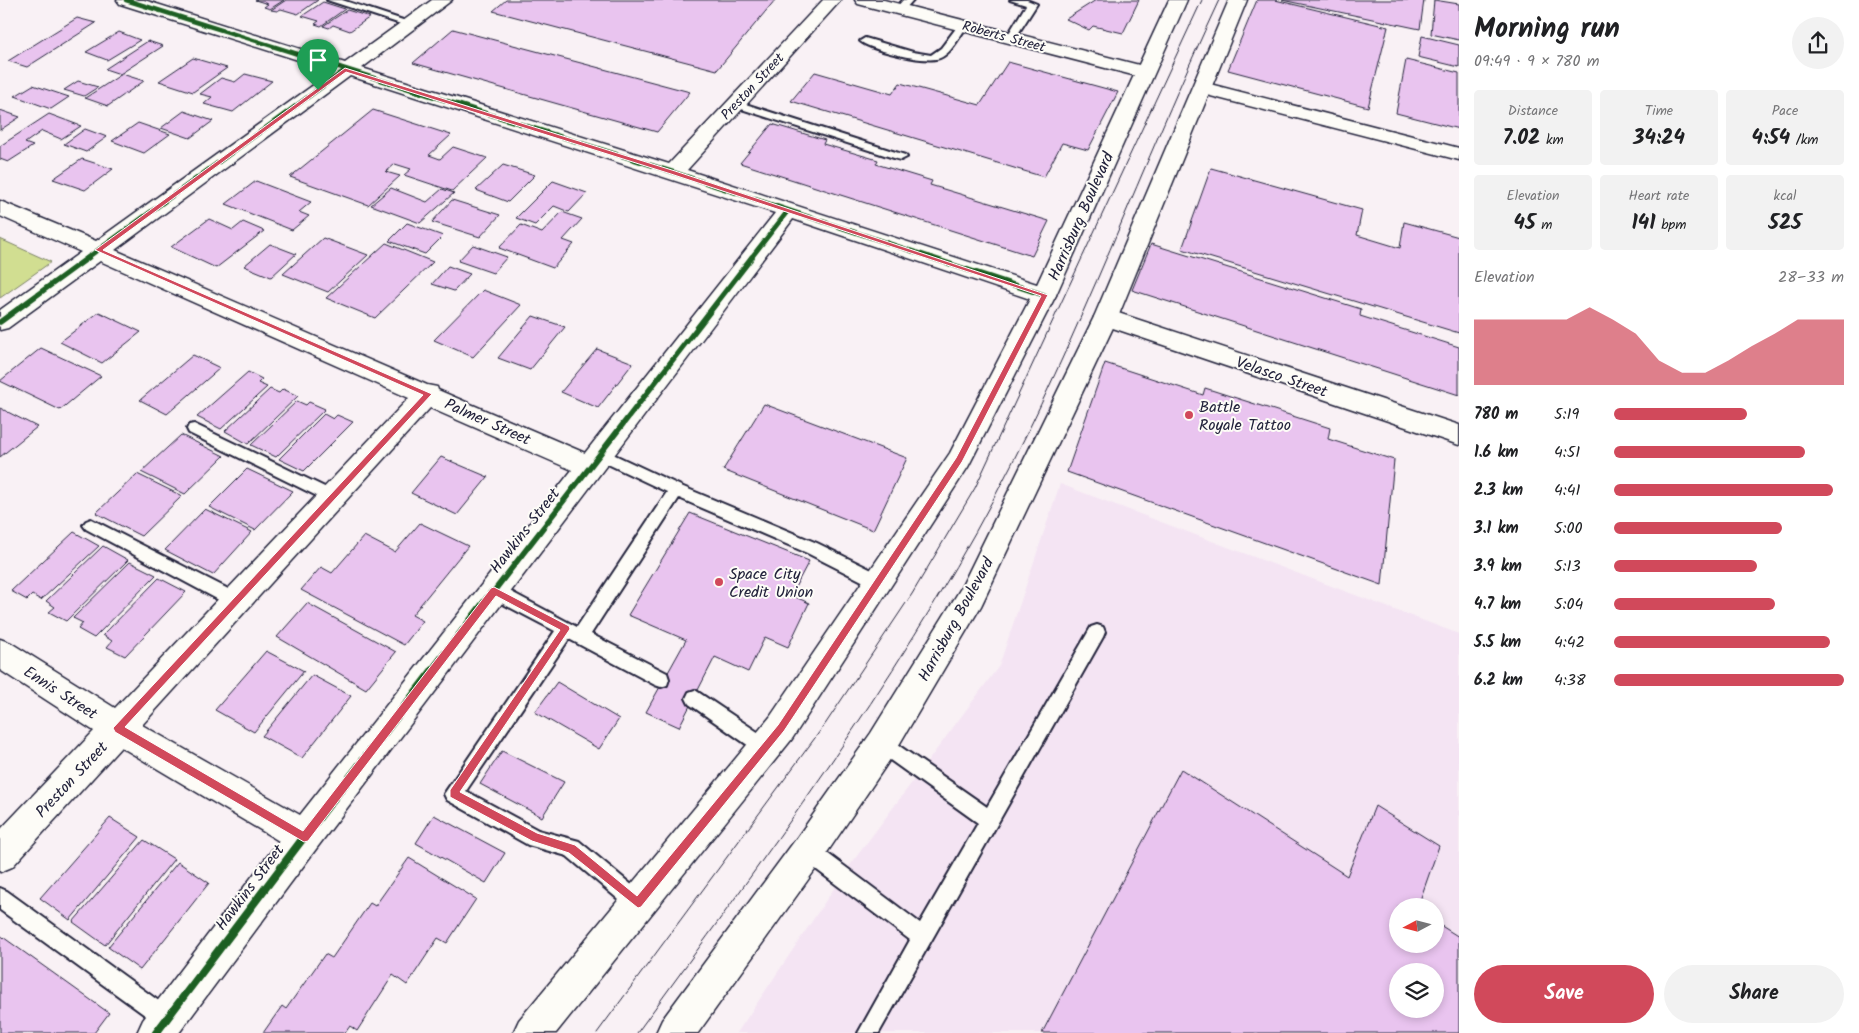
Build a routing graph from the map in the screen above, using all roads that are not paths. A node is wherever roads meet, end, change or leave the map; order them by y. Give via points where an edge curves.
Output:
1 (126, 0) edge
2 (332, 0) edge
3 (443, 0) edge
4 (832, 0) edge
5 (864, 0) edge
6 (1015, 0) edge
7 (1178, 0) edge
8 (1238, 0) edge
9 (904, 4) edge
10 (410, 24) junction
11 (963, 25) junction
12 (1011, 38) junction
13 (864, 41) dead end
14 (345, 70) junction
15 (1144, 72) junction
16 (1202, 88) junction
17 (736, 104) junction
18 (1459, 154) edge
19 (901, 157) dead end
20 (673, 172) junction
21 (0, 208) edge
22 (787, 212) junction
23 (98, 250) junction
24 (1044, 295) junction
25 (1106, 316) junction
26 (0, 322) edge
27 (428, 394) junction
28 (194, 428) dead end
29 (1459, 435) edge
30 (595, 460) junction
31 (676, 490) junction
32 (332, 497) junction
33 (91, 525) dead end
34 (878, 581) junction
35 (494, 591) junction
36 (236, 601) junction
37 (573, 632) junction
38 (1097, 632) dead end
39 (0, 653) edge
40 (660, 679) dead end
41 (695, 698) dead end
42 (118, 728) junction
43 (882, 744) junction
44 (765, 747) junction
45 (989, 820) junction
46 (304, 837) junction
47 (808, 851) junction
48 (0, 855) edge
49 (0, 898) edge
50 (638, 903) junction
51 (923, 938) junction
52 (162, 1026) edge
53 (532, 1033) edge
54 (675, 1033) edge
55 (868, 1033) edge

1 - 14 street
2 - 10 lane
3 - 10 street
4 - 17 street, Preston Street
5 - 9 street, Roberts Street
6 - 12 lane via 1032,4
7 - 15 street, Harrisburg Boulevard
8 - 16 street, Harrisburg Boulevard
9 - 11 street, Roberts Street
10 - 14 street
11 - 12 street, Roberts Street
11 - 13 lane via 939,55 932,58
12 - 15 street, Roberts Street
14 - 20 street
14 - 23 street
15 - 24 street, Harrisburg Boulevard
16 - 18 street
16 - 25 street, Harrisburg Boulevard
17 - 19 lane
17 - 20 street, Preston Street
20 - 22 street
21 - 23 street, Palmer Street
22 - 24 street
22 - 30 street, Hawkins Street
23 - 26 street
23 - 27 street, Palmer Street
24 - 34 street, Harrisburg Boulevard via 959,460
25 - 29 street, Velasco Street
25 - 43 street, Harrisburg Boulevard via 971,597
27 - 30 street, Palmer Street
27 - 32 street, Preston Street
28 - 32 lane
30 - 31 lane
30 - 35 street, Hawkins Street
31 - 34 lane via 812,548
31 - 37 lane
32 - 36 street, Preston Street
33 - 36 lane
34 - 44 street, Harrisburg Boulevard via 781,728
35 - 37 lane
35 - 46 street, Hawkins Street
36 - 42 street, Preston Street
37 - 40 lane
37 - 50 lane via 453,794 535,838 572,848
38 - 45 lane
39 - 42 street, Ennis Street
41 - 44 lane
42 - 46 street, Ennis Street
42 - 48 street, Preston Street
43 - 45 lane
43 - 47 street, Harrisburg Boulevard
44 - 50 street, Harrisburg Boulevard
45 - 51 lane
46 - 52 street, Hawkins Street
47 - 51 lane
47 - 54 street, Harrisburg Boulevard
49 - 52 lane
50 - 53 street, Harrisburg Boulevard
51 - 55 lane

